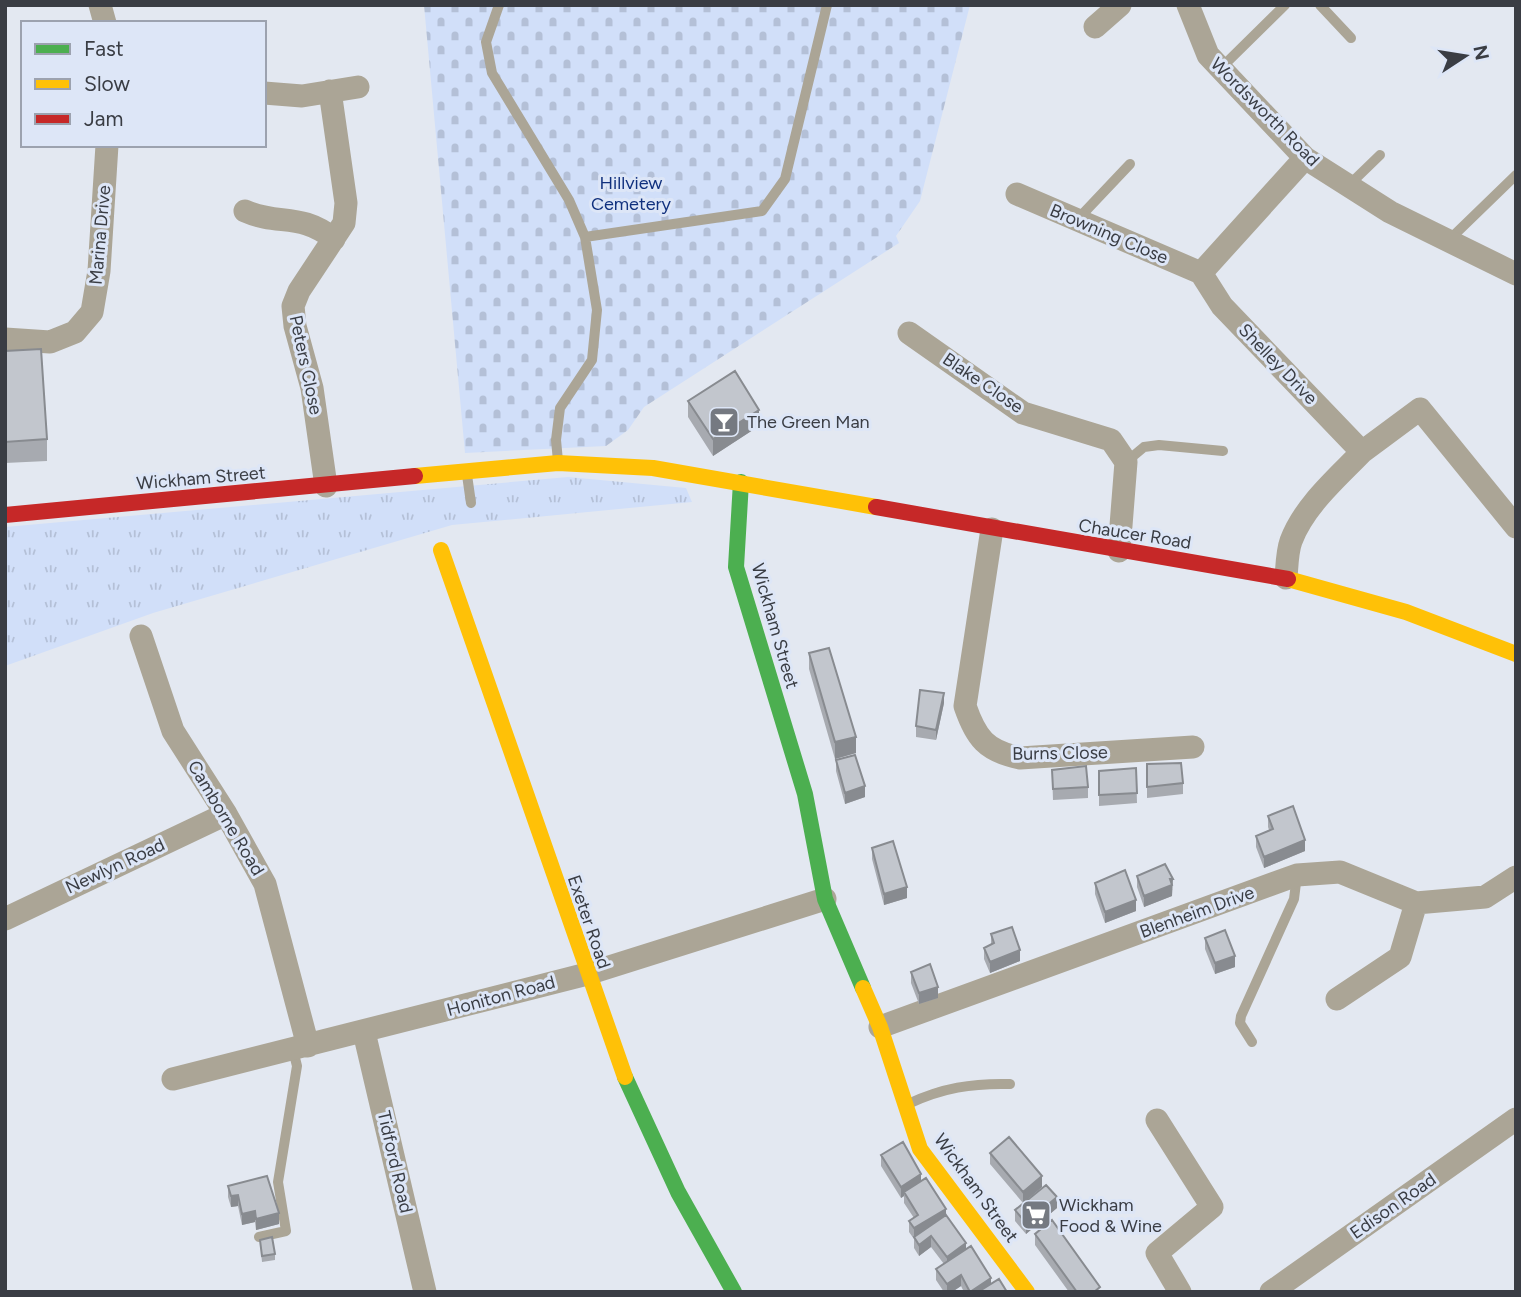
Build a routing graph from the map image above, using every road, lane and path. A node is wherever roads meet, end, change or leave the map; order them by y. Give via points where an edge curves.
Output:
1 (499, 5) edge
2 (827, 5) edge
3 (1120, 5) edge
4 (1188, 5) edge
5 (1284, 5) edge
6 (1320, 5) edge
7 (1095, 27) dead end
8 (1351, 38) dead end
9 (1221, 68) junction
10 (358, 87) dead end
11 (330, 92) junction
12 (266, 93) edge
13 (107, 147) edge
14 (1380, 155) dead end
15 (1306, 158) junction
16 (1130, 164) dead end
17 (1516, 175) edge
18 (1347, 187) junction
19 (1017, 194) dead end
20 (245, 211) dead end
21 (1077, 220) junction
22 (585, 237) junction
23 (334, 239) junction
24 (1449, 240) junction
25 (1201, 273) junction
26 (1516, 274) edge
27 (909, 333) dead end
28 (5, 339) edge
29 (1223, 451) dead end
30 (1362, 452) junction
31 (1125, 462) junction
32 (558, 463) junction
33 (467, 472) junction
34 (740, 482) junction
35 (326, 486) junction
36 (471, 503) dead end
37 (5, 515) edge
38 (1516, 527) edge
39 (992, 529) junction
40 (441, 550) dead end
41 (1119, 551) junction
42 (1286, 578) junction
43 (141, 636) dead end
44 (1516, 654) edge
45 (1193, 747) dead end
46 (226, 814) junction
47 (1297, 875) junction
48 (1516, 877) edge
49 (825, 899) junction
50 (1416, 903) junction
51 (5, 919) edge
52 (587, 974) junction
53 (1337, 999) dead end
54 (880, 1027) junction
55 (364, 1032) junction
56 (1252, 1042) dead end
57 (301, 1048) junction
58 (173, 1079) dead end
59 (1010, 1084) dead end
60 (905, 1105) junction
61 (1516, 1119) edge
62 (1157, 1120) dead end
63 (260, 1237) edge
64 (425, 1292) edge
65 (734, 1292) edge
66 (1027, 1292) edge
67 (1180, 1292) edge
68 (1271, 1292) edge

1 - 22 lane via 486,42 492,74 569,200
2 - 22 lane via 785,179 762,211
3 - 7 street
4 - 9 street, Wordsworth Road via 1208,55
5 - 9 lane
6 - 8 lane
9 - 15 street, Wordsworth Road
10 - 11 street
11 - 12 street
11 - 23 street, Peters Close via 346,203 344,223
13 - 28 street, Marina Drive via 92,312 75,332 50,342
14 - 18 lane
15 - 18 street, Wordsworth Road
15 - 25 street
16 - 21 lane
17 - 24 lane
18 - 24 street, Wordsworth Road
19 - 21 street, Browning Close
20 - 23 street via 262,219 303,220
21 - 25 street, Browning Close
22 - 32 lane via 597,310 592,360 560,408
23 - 35 street, Peters Close via 293,306 312,388
24 - 26 street, Wordsworth Road
25 - 30 street, Shelley Drive via 1222,306
27 - 31 street, Blake Close via 1023,413 1111,440
29 - 31 lane via 1159,445 1144,447
30 - 38 street via 1420,409
30 - 42 street via 1318,499 1296,531
31 - 41 street
32 - 33 street, Wickham Street
32 - 34 street, Wickham Street via 653,468
33 - 35 street, Wickham Street
33 - 36 lane
34 - 39 street, Chaucer Road
34 - 49 street, Wickham Street via 736,567 805,794
35 - 37 street, Wickham Street
39 - 41 street, Chaucer Road
39 - 45 street, Burns Close via 965,706 974,732 996,753 1020,758
40 - 52 street, Exeter Road
41 - 42 street, Chaucer Road
42 - 44 street, Chaucer Road via 1406,612
43 - 46 street, Camborne Road via 173,731
46 - 51 street, Newlyn Road
46 - 57 street, Camborne Road via 265,884
47 - 50 street, Blenheim Drive via 1340,872
47 - 54 street, Blenheim Drive
47 - 56 lane via 1294,899 1241,1016 1240,1023
48 - 50 street, Blenheim Drive via 1485,897
49 - 52 street, Honiton Road
49 - 54 street, Wickham Street
50 - 53 street via 1400,957
52 - 55 street, Honiton Road
52 - 65 street, Exeter Road via 636,1106
54 - 60 street, Wickham Street
55 - 57 street, Honiton Road
55 - 64 street, Tidford Road
57 - 58 street, Honiton Road
57 - 63 lane via 278,1182 286,1231
59 - 60 lane via 971,1083
60 - 66 street, Wickham Street via 920,1149
61 - 68 street, Edison Road
62 - 67 street via 1212,1207 1157,1253

